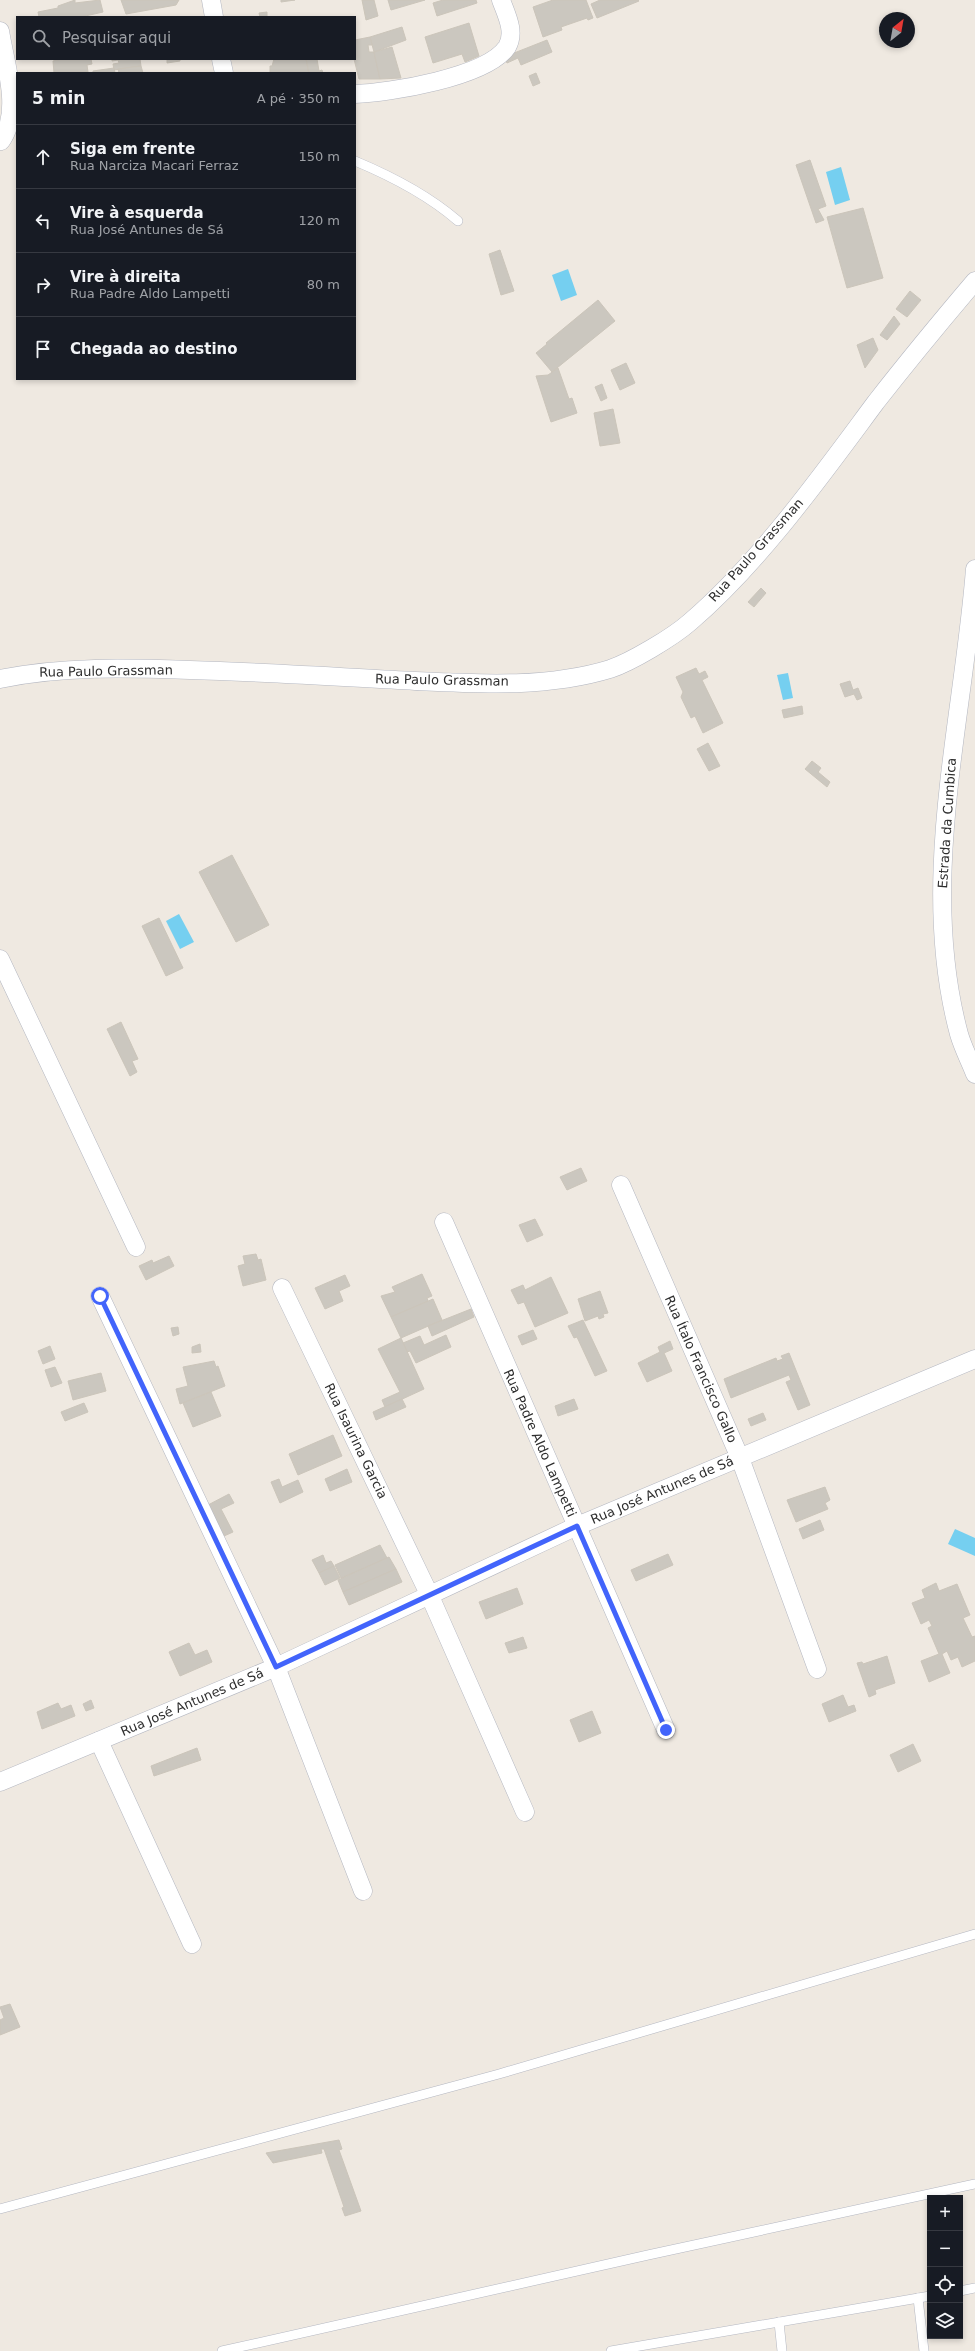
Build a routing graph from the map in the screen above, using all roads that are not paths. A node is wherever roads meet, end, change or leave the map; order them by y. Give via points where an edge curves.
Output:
1 (211, 0) edge
2 (501, 0) edge
3 (214, 16) edge
4 (0, 31) edge
5 (221, 60) edge
6 (224, 72) edge
7 (356, 94) edge
8 (1, 141) dead end
9 (356, 161) edge
10 (458, 221) dead end
11 (975, 281) edge
12 (975, 570) edge
13 (973, 609) edge
14 (0, 680) edge
15 (0, 959) edge
16 (975, 1074) edge
17 (621, 1185) dead end
18 (444, 1222) dead end
19 (136, 1247) dead end
20 (282, 1288) dead end
21 (100, 1296) dead end
22 (975, 1359) edge
23 (740, 1458) junction
24 (577, 1526) junction
25 (429, 1594) junction
26 (276, 1667) junction
27 (817, 1669) dead end
28 (666, 1730) dead end
29 (99, 1741) junction
30 (0, 1782) edge
31 (525, 1812) dead end
32 (363, 1891) dead end
33 (975, 1934) edge
34 (192, 1944) dead end
35 (975, 2184) edge
36 (0, 2209) edge
37 (975, 2288) edge
38 (963, 2290) edge
39 (927, 2296) edge
40 (918, 2298) junction
41 (779, 2322) junction
42 (639, 2349) edge
43 (222, 2351) edge
44 (611, 2351) edge
45 (782, 2351) edge
46 (924, 2351) edge

1 - 3 street
2 - 7 street via 511,31 506,47 491,60 470,71 426,84
4 - 8 street via 11,104 7,128
5 - 6 street
9 - 10 lane via 389,175
11 - 14 street, Rua Paulo Grassman via 916,351 826,470 732,581 688,624 646,651 612,668 560,680 479,684 125,668 34,672
12 - 13 street, Estrada da Cumbica
13 - 16 street, Estrada da Cumbica via 951,753 942,894 949,987 959,1036
15 - 19 street
17 - 23 street, Rua Ítalo Francisco Gallo
18 - 24 street, Rua Padre Aldo Lampetti
20 - 25 street, Rua Isaurina Garcia
21 - 26 street
22 - 23 street, Rua José Antunes de Sá
23 - 24 street, Rua José Antunes de Sá
23 - 27 street, Rua Ítalo Francisco Gallo
24 - 25 street, Rua José Antunes de Sá
24 - 28 street, Rua Padre Aldo Lampetti
25 - 26 street, Rua José Antunes de Sá
25 - 31 street, Rua Isaurina Garcia
26 - 29 street, Rua José Antunes de Sá
26 - 32 street
29 - 30 street, Rua José Antunes de Sá
29 - 34 street
33 - 36 lane via 499,2074
35 - 43 lane
37 - 38 lane
39 - 40 lane
40 - 41 lane
40 - 46 lane
41 - 42 lane
41 - 45 lane
42 - 44 lane

